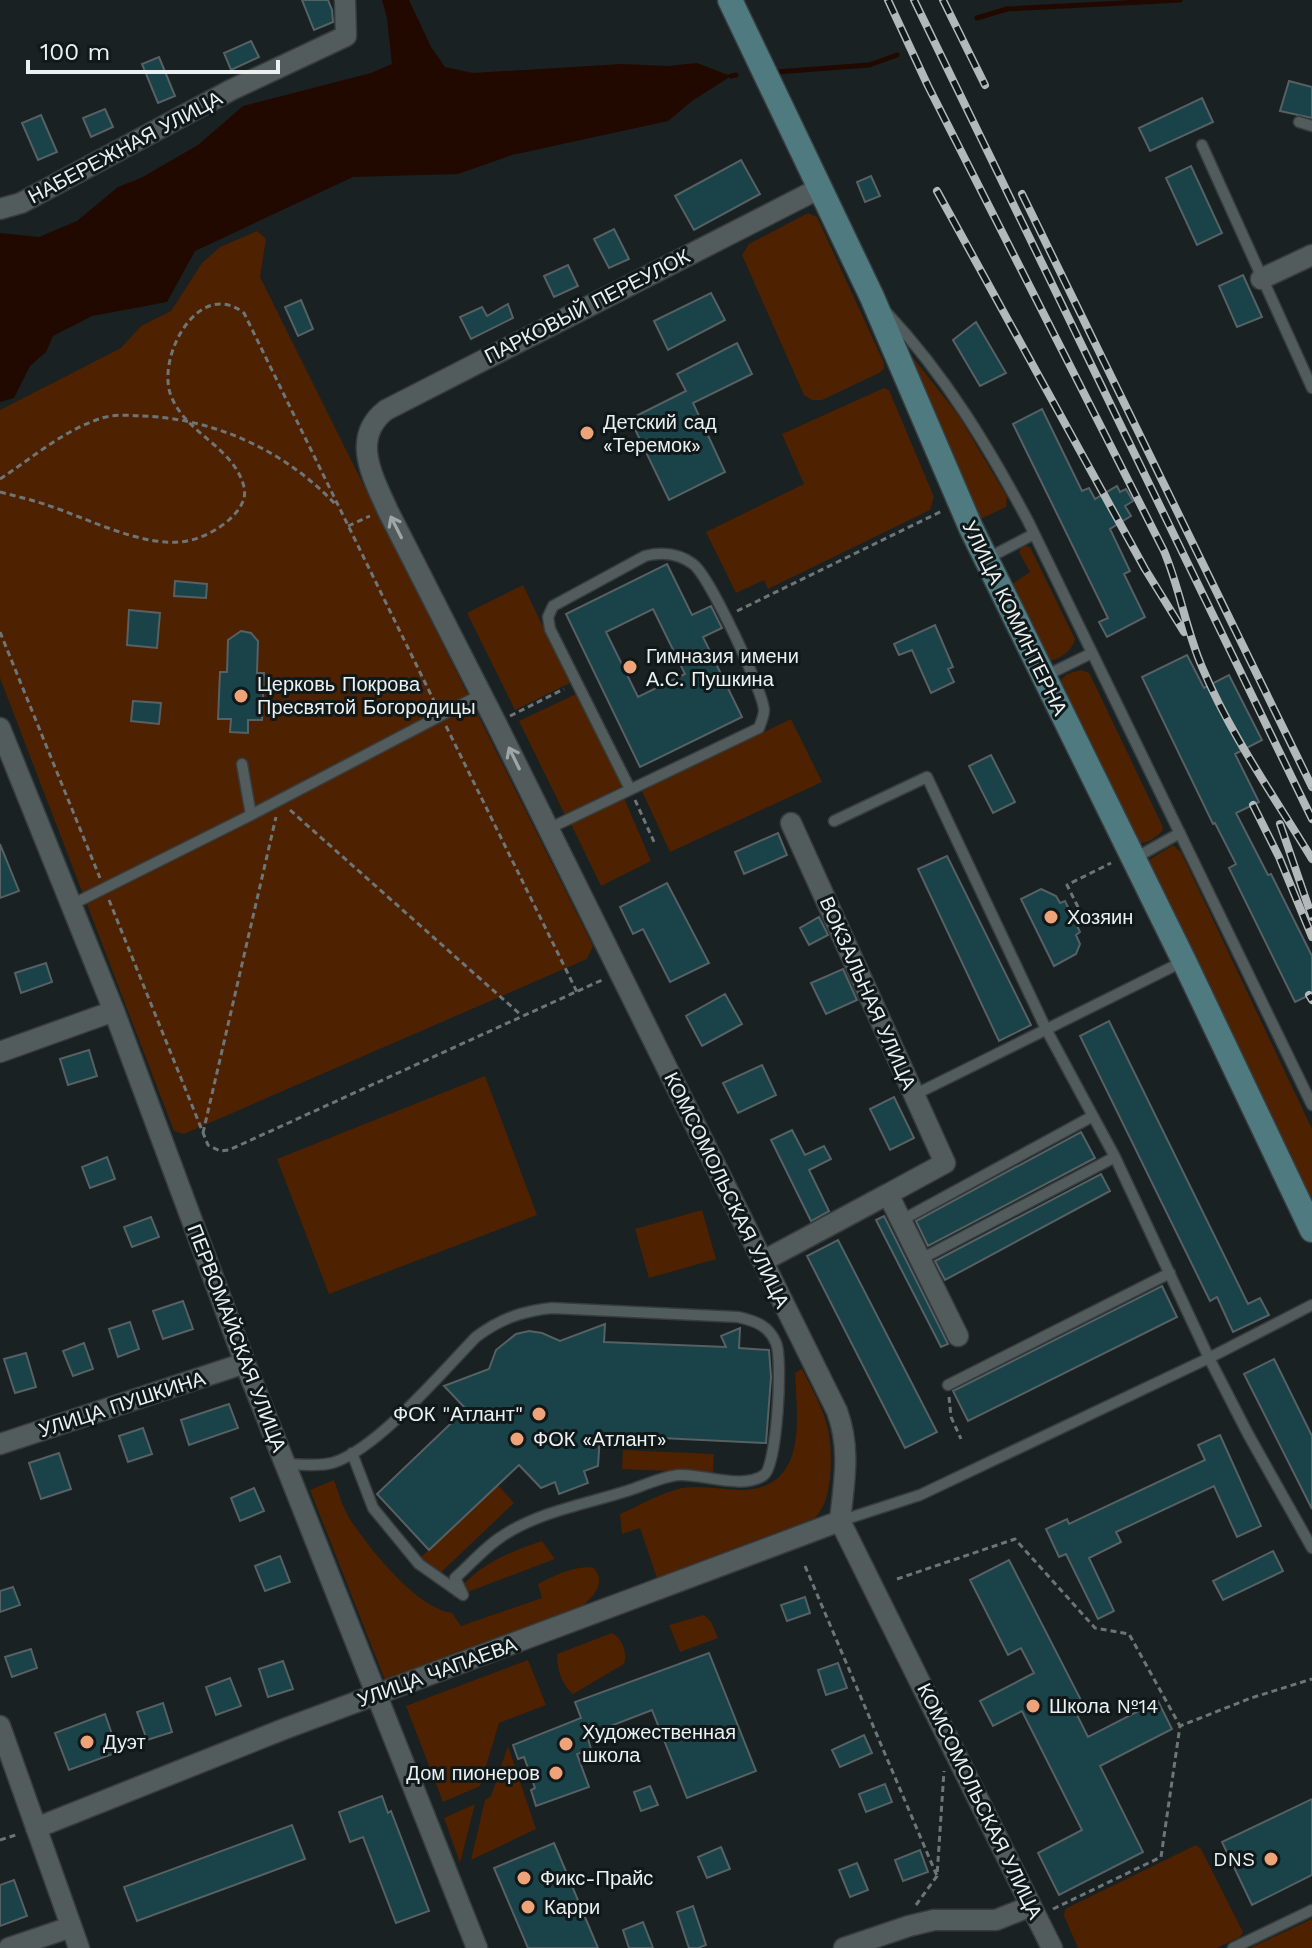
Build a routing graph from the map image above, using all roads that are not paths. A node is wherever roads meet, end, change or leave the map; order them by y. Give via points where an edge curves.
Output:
1 (345, 0) edge
2 (730, 0) edge
3 (1299, 122) dead end
4 (1312, 126) edge
5 (1202, 145) dead end
6 (820, 188) junction
7 (0, 209) edge
8 (1312, 255) edge
9 (1261, 279) junction
10 (872, 297) junction
11 (1312, 388) edge
12 (367, 438) joint
13 (1034, 534) junction
14 (986, 559) junction
15 (1092, 653) junction
16 (1043, 677) junction
17 (482, 694) junction
18 (0, 728) edge
19 (242, 764) dead end
20 (630, 789) junction
21 (251, 815) junction
22 (834, 821) dead end
23 (791, 823) dead end
24 (548, 829) junction
25 (1180, 833) junction
26 (1126, 859) junction
27 (71, 905) junction
28 (1184, 961) junction
29 (114, 1011) junction
30 (1046, 1029) junction
31 (0, 1052) edge
32 (913, 1095) junction
33 (1312, 1105) edge
34 (1093, 1116) junction
35 (1115, 1157) junction
36 (888, 1194) junction
37 (902, 1220) junction
38 (1312, 1230) edge
39 (921, 1259) junction
40 (763, 1261) junction
41 (1170, 1273) junction
42 (1312, 1305) edge
43 (958, 1336) dead end
44 (1209, 1358) junction
45 (245, 1363) junction
46 (948, 1385) road end
47 (0, 1444) edge
48 (352, 1453) junction
49 (285, 1464) junction
50 (840, 1521) junction
51 (1312, 1548) edge
52 (377, 1695) junction
53 (0, 1726) edge
54 (36, 1828) junction
55 (1031, 1906) junction
56 (1312, 1910) edge
57 (71, 1927) junction
58 (9, 1948) edge
59 (79, 1948) edge
60 (477, 1948) edge
61 (844, 1948) edge
62 (1052, 1948) edge
63 (1233, 1948) edge

1 - 7 street, НАБЕРЕЖНАЯ УЛИЦА via 346,36 231,90 21,203
2 - 6 street, УЛИЦА КОМИНТЕРНА
3 - 4 lane
5 - 9 lane
6 - 10 street, УЛИЦА КОМИНТЕРНА
6 - 12 street, ПАРКОВЫЙ ПЕРЕУЛОК via 386,410 376,417
8 - 9 street
9 - 11 lane
10 - 13 lane via 923,353 985,441
10 - 14 street, УЛИЦА КОМИНТЕРНА
17 -> 12 street, КОМСОМОЛЬСКАЯ УЛИЦА via 387,508 368,462
13 - 14 lane
13 - 15 lane
14 - 16 street, УЛИЦА КОМИНТЕРНА
15 - 16 lane
15 - 25 lane
16 - 26 street, УЛИЦА КОМИНТЕРНА
17 - 21 lane
24 -> 17 street, КОМСОМОЛЬСКАЯ УЛИЦА
18 - 27 street, ПЕРВОМАЙСКАЯ УЛИЦА
19 - 21 lane
20 - 20 lane via 548,617 553,606 645,556 672,554 694,564 711,586 764,707 763,719 750,733
20 - 24 lane
21 - 27 lane
22 - 30 lane via 927,777
23 - 32 street, ВОКЗАЛЬНАЯ УЛИЦА
24 - 40 street, КОМСОМОЛЬСКАЯ УЛИЦА
25 - 26 lane
25 - 33 lane
26 - 28 street, УЛИЦА КОМИНТЕРНА
27 - 29 street, ПЕРВОМАЙСКАЯ УЛИЦА
28 - 30 lane
28 - 38 street, УЛИЦА КОМИНТЕРНА
29 - 31 street
29 - 45 street, ПЕРВОМАЙСКАЯ УЛИЦА
30 - 32 lane
30 - 34 lane
32 - 36 street, ВОКЗАЛЬНАЯ УЛИЦА via 945,1163
34 - 35 lane
34 - 37 lane
35 - 39 lane
35 - 41 lane
36 - 37 street
36 - 40 street
37 - 39 street
39 - 43 street
40 - 50 street, КОМСОМОЛЬСКАЯ УЛИЦА via 845,1432
41 - 44 lane
41 - 46 lane
42 - 44 lane
44 - 50 lane via 920,1495
44 - 51 lane
45 - 47 street, УЛИЦА ПУШКИНА
45 - 49 street, ПЕРВОМАЙСКАЯ УЛИЦА
48 - 48 lane via 373,1508 419,1564 463,1595 455,1578 500,1538 528,1522 679,1475 749,1481 765,1475 774,1446 778,1346 768,1330 738,1317 525,1311 476,1337 374,1440
48 - 49 lane via 334,1463
49 - 52 street, ПЕРВОМАЙСКАЯ УЛИЦА
50 - 52 street, УЛИЦА ЧАПАЕВА
50 - 55 street, КОМСОМОЛЬСКАЯ УЛИЦА
52 - 54 street, УЛИЦА ЧАПАЕВА
52 - 60 street, ПЕРВОМАЙСКАЯ УЛИЦА
53 - 54 street
54 - 57 street
55 - 61 street via 996,1920 934,1920
55 - 62 street, КОМСОМОЛЬСКАЯ УЛИЦА
56 - 63 lane
57 - 58 street
57 - 59 street

